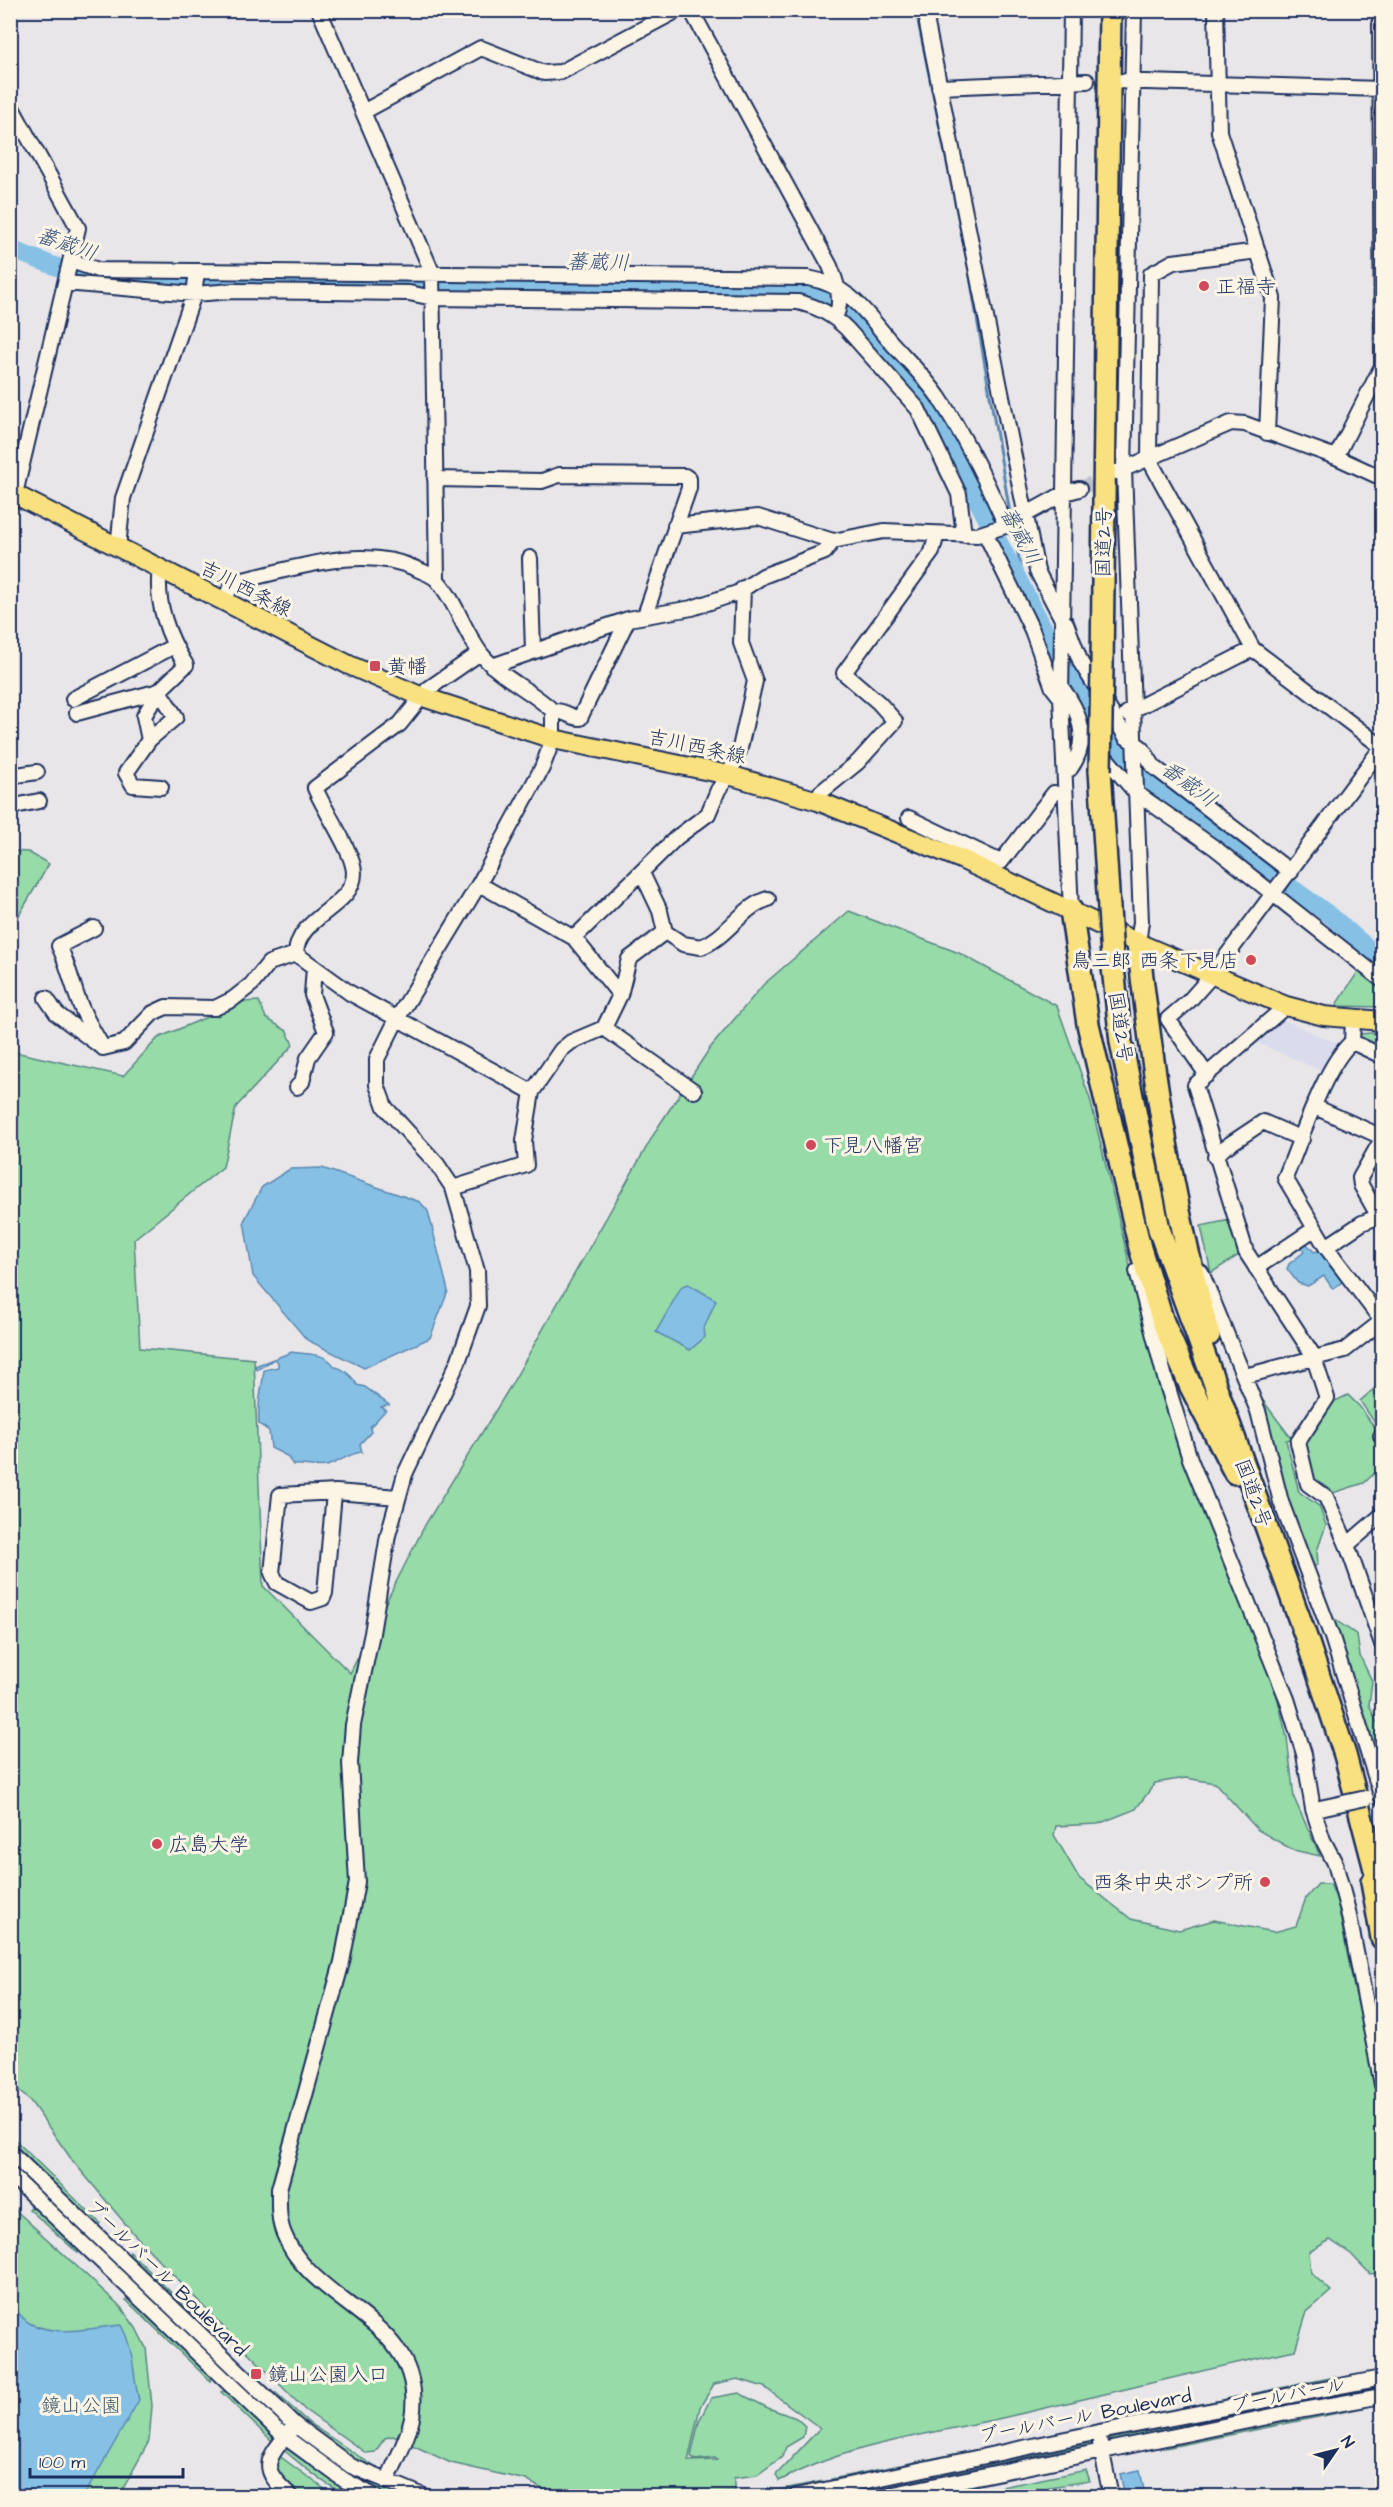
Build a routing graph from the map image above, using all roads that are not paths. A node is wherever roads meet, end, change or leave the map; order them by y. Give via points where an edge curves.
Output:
1 (319, 10) edge
2 (678, 10) edge
3 (691, 10) edge
4 (929, 10) edge
5 (1071, 10) edge
6 (1110, 10) edge
7 (1134, 10) edge
8 (1216, 10) edge
9 (1380, 10) edge
10 (1133, 80) junction
11 (1071, 81) junction
12 (1088, 81) dead end
13 (1114, 81) dead end
14 (1218, 82) junction
15 (939, 87) junction
16 (1381, 89) edge
17 (10, 104) edge
18 (363, 112) junction
19 (1258, 251) junction
20 (71, 261) junction
21 (197, 272) junction
22 (432, 273) junction
23 (692, 278) junction
24 (65, 283) junction
25 (838, 287) junction
26 (194, 294) junction
27 (432, 296) junction
28 (691, 299) junction
29 (836, 315) junction
30 (1267, 433) junction
31 (1336, 457) junction
32 (1149, 459) junction
33 (1118, 471) junction
34 (1383, 478) edge
35 (435, 479) junction
36 (1079, 489) tunnel mouth
37 (13, 493) edge
38 (1065, 493) junction
39 (1026, 514) junction
40 (1007, 525) junction
41 (675, 526) junction
42 (986, 532) junction
43 (937, 534) junction
44 (964, 535) junction
45 (833, 541) junction
46 (118, 548) junction
47 (530, 558) dead end
48 (160, 569) junction
49 (437, 578) junction
50 (743, 588) junction
51 (223, 602) junction
52 (645, 615) junction
53 (628, 619) junction
54 (1064, 620) junction
55 (174, 646) junction
56 (1253, 649) junction
57 (533, 651) junction
58 (480, 653) junction
59 (492, 666) junction
60 (159, 691) junction
61 (1062, 693) junction
62 (420, 696) junction
63 (73, 699) dead end
64 (553, 711) junction
65 (1133, 712) junction
66 (77, 713) dead end
67 (1112, 715) junction
68 (1085, 732) junction
69 (553, 739) junction
70 (149, 740) junction
71 (1134, 743) junction
72 (1070, 770) dead end
73 (37, 772) dead end
74 (729, 775) junction
75 (10, 776) edge
76 (161, 787) dead end
77 (1135, 792) junction
78 (1054, 793) dead end
79 (39, 801) dead end
80 (818, 801) junction
81 (10, 807) edge
82 (909, 818) dead end
83 (965, 853) junction
84 (1291, 872) junction
85 (642, 873) junction
86 (479, 884) junction
87 (1274, 894) junction
88 (768, 899) dead end
89 (1071, 910) junction
90 (94, 928) dead end
91 (665, 933) junction
92 (574, 939) junction
93 (1138, 943) junction
94 (296, 954) junction
95 (314, 967) junction
96 (1213, 974) junction
97 (1383, 980) edge
98 (620, 995) junction
99 (46, 998) dead end
100 (1286, 1006) junction
101 (397, 1019) junction
102 (1353, 1020) junction
103 (1383, 1021) edge
104 (604, 1028) junction
105 (1352, 1042) junction
106 (103, 1048) junction
107 (1383, 1056) edge
108 (1207, 1075) junction
109 (297, 1087) dead end
110 (694, 1091) dead end
111 (532, 1092) junction
112 (1315, 1107) junction
113 (1383, 1138) edge
114 (1302, 1139) junction
115 (1215, 1156) junction
116 (453, 1188) junction
117 (1178, 1201) junction
118 (1381, 1216) edge
119 (1314, 1229) junction
120 (1326, 1247) junction
121 (1140, 1248) junction
122 (1256, 1268) junction
123 (1383, 1321) edge
124 (1316, 1360) junction
125 (1245, 1376) junction
126 (333, 1493) junction
127 (398, 1497) junction
128 (1383, 1515) edge
129 (1347, 1545) junction
130 (1288, 1584) junction
131 (1383, 1644) edge
132 (1345, 1755) junction
133 (1382, 1796) edge
134 (1317, 1808) junction
135 (1383, 1876) edge
136 (1383, 1896) edge
137 (1383, 1938) edge
138 (1383, 2085) edge
139 (10, 2152) edge
140 (10, 2174) edge
141 (1383, 2378) edge
142 (1383, 2396) edge
143 (296, 2425) junction
144 (1099, 2432) junction
145 (285, 2437) junction
146 (1102, 2452) junction
147 (387, 2482) junction
148 (837, 2492) edge
149 (291, 2496) edge
150 (374, 2496) edge
151 (424, 2496) edge
152 (796, 2496) edge
153 (884, 2496) edge
154 (1111, 2496) edge

1 - 18 street
2 - 18 street via 561,72 544,73 481,48
3 - 25 street
4 - 15 street via 927,24
5 - 11 street
6 - 130 highway, 国道2号, bridge via 1100,770 1121,1042 1159,1229
7 - 10 street
8 - 14 street
9 - 16 street
10 - 13 street
10 - 14 street
10 - 33 street
11 - 12 street
11 - 15 street
11 - 38 street
14 - 16 street
14 - 19 street via 1219,132
15 - 39 street
16 - 31 street via 1382,366
17 - 20 street via 78,228
18 - 22 street
19 - 30 street via 1273,298
19 - 32 street via 1173,262 1151,274
20 - 21 street via 98,270
20 - 24 street
21 - 22 street
21 - 26 street
22 - 23 street
22 - 27 street
23 - 25 street via 808,278
23 - 28 street
24 - 26 street
24 - 37 street
25 - 29 street
25 - 40 street via 858,303 939,398 982,471
26 - 27 street via 233,291
26 - 46 street via 123,498
27 - 28 street
27 - 35 street
28 - 29 street via 798,302
29 - 44 street via 918,409 959,494
30 - 31 street
30 - 32 street via 1231,423
31 - 34 street
32 - 33 street
32 - 56 street
33 - 65 street
35 - 41 street via 542,481 559,475 685,476 690,483
35 - 49 street
36 - 38 street
37 - 46 main road, 吉川西条線
38 - 39 street
38 - 54 street
39 - 40 street
39 - 54 street via 1037,571
40 - 42 street
41 - 45 street via 758,517
41 - 52 street
42 - 44 street
42 - 61 street via 1032,630 1053,688
43 - 44 street
43 - 45 street via 884,531
43 - 80 street via 932,552 844,673 895,722 858,762 820,793
45 - 50 street via 825,552
46 - 48 main road, 吉川西条線
47 - 57 street
48 - 51 main road, 吉川西条線
48 - 55 street via 157,592
49 - 51 street via 405,564 374,558 340,559 243,580 231,587
49 - 58 street
50 - 52 street via 692,608
50 - 74 street via 741,643 755,681 740,748
51 - 62 main road, 吉川西条線
52 - 53 street
53 - 57 street
53 - 64 street via 580,718 562,710
54 - 61 street
54 - 67 street via 1081,663
55 - 60 street via 186,664
55 - 63 street
56 - 65 street
56 - 84 street via 1382,747
57 - 59 street
58 - 59 street
58 - 62 street
59 - 64 street
60 - 66 street
60 - 70 street via 144,716
60 - 70 street via 176,717
61 - 68 street via 1080,716
61 - 89 street
62 - 69 main road, 吉川西条線
62 - 94 street via 400,724 315,788 349,855 354,874 350,888 296,942
64 - 69 street
65 - 67 street
65 - 71 street
67 - 68 street
67 - 71 street
68 - 72 street
68 - 77 street
69 - 74 main road, 吉川西条線
69 - 86 street via 542,768
70 - 76 street via 126,773 133,785
71 - 77 street
71 - 84 street via 1154,767
73 - 75 street
74 - 80 main road, 吉川西条線
74 - 85 street via 708,814 676,838
77 - 87 street
77 - 93 street via 1141,922
78 - 83 street via 1001,862
79 - 81 street
80 - 83 main road, 吉川西条線
82 - 83 street
83 - 89 main road, 吉川西条線
84 - 87 street
85 - 91 street via 660,911
85 - 92 street
86 - 92 street
86 - 101 street
87 - 96 street
87 - 97 street
88 - 91 street via 750,908 724,934 701,947 683,944
89 - 93 main road, 吉川西条線
89 - 121 highway via 1088,1024
90 - 106 street via 59,946 87,1020
91 - 98 street via 629,959
92 - 98 street
93 - 96 main road, 吉川西条線
93 - 117 highway via 1153,1071
94 - 95 street
94 - 106 street via 269,963 252,984 215,1008 166,1007 153,1013 124,1043
95 - 101 street
95 - 109 street via 312,995 326,1032 308,1058
96 - 100 main road, 吉川西条線
96 - 108 street via 1168,1019
98 - 104 street
99 - 106 street via 57,1014
100 - 102 main road, 吉川西条線
100 - 108 street
101 - 111 street
101 - 116 street via 377,1059 375,1072 381,1097
102 - 103 main road, 吉川西条線
102 - 105 street
104 - 110 street
104 - 111 street via 561,1050
105 - 107 street
105 - 112 street via 1329,1076
108 - 115 street via 1195,1085
111 - 116 street via 524,1141 526,1165
112 - 113 street
112 - 114 street
113 - 118 street via 1360,1178 1360,1185
114 - 115 street via 1263,1122
114 - 119 street via 1285,1178
115 - 122 street via 1246,1252
116 - 127 street via 477,1271 478,1306 458,1362 405,1473
117 - 125 street via 1195,1259
117 - 130 highway via 1209,1332
118 - 120 street via 1350,1229
119 - 120 street
119 - 122 street
120 - 123 street
121 - 130 highway via 1162,1322
121 - 134 street via 1133,1254 1190,1459 1287,1699
122 - 124 street
123 - 124 street via 1345,1350
124 - 125 street
124 - 129 street via 1327,1398 1298,1442 1308,1484 1326,1497
125 - 133 street via 1281,1502 1332,1637
126 - 126 street via 280,1495 272,1573 277,1583 311,1602 323,1598 325,1593
126 - 127 street
127 - 147 street via 352,1734 357,1882 342,1962 279,2189 284,2236 294,2254 384,2333 404,2362 412,2390 412,2419
128 - 129 street
129 - 131 street
130 - 132 highway, 国道2号
132 - 135 highway
132 - 136 highway, 国道2号
132 - 137 highway
133 - 134 street, bridge
134 - 138 street via 1323,1840 1335,1863 1348,1911
139 - 143 street, ブールバール Boulevard
140 - 145 street
141 - 144 street, ブールバール Boulevard
142 - 146 street, ブールバール
143 - 145 street
143 - 147 street, ブールバール Boulevard via 351,2466
144 - 146 street
144 - 148 street, ブールバール Boulevard
145 - 149 street via 271,2455 267,2468 272,2480
145 - 150 street via 344,2480
146 - 153 street, ブールバール
146 - 154 street
147 - 151 street, ブールバール Boulevard
148 - 152 street, ブールバール Boulevard

